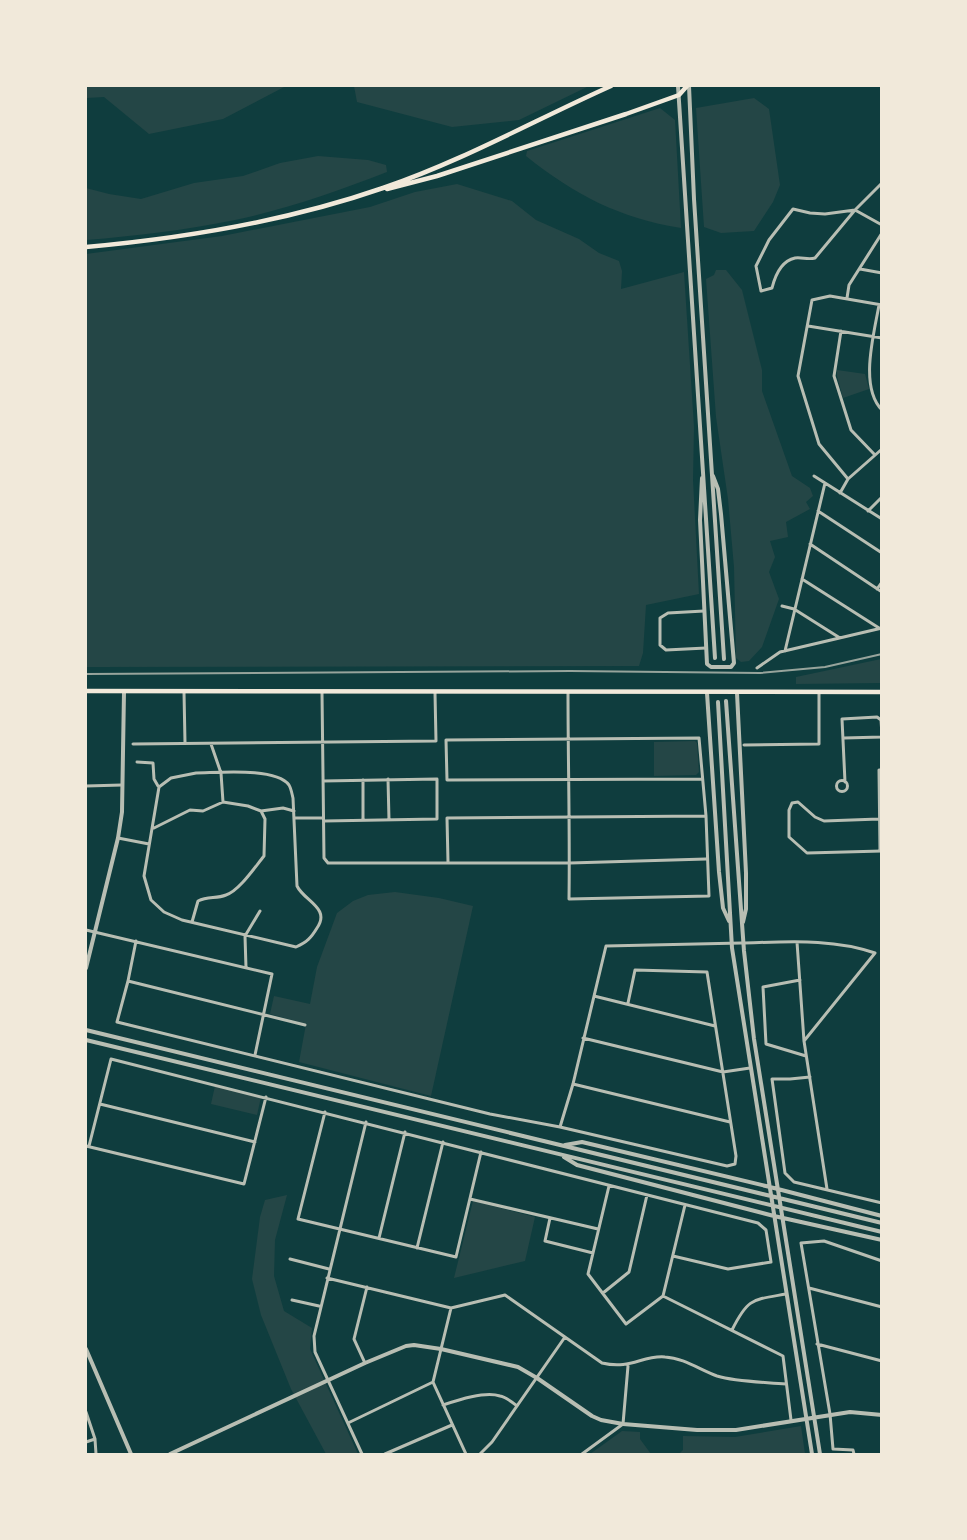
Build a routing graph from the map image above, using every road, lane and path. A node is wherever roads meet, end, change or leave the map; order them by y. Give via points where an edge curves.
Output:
1 (611, 86) edge
2 (678, 86) edge
3 (688, 86) edge
4 (678, 95) junction
5 (882, 183) edge
6 (358, 196) junction
7 (855, 210) junction
8 (882, 225) edge
9 (882, 232) edge
10 (86, 247) edge
11 (859, 269) junction
12 (882, 273) edge
13 (847, 298) junction
14 (880, 305) edge
15 (808, 326) junction
16 (841, 331) junction
17 (874, 336) junction
18 (882, 338) edge
19 (882, 410) edge
20 (882, 449) edge
21 (875, 455) junction
22 (703, 469) junction
23 (711, 469) junction
24 (814, 476) dead end
25 (848, 479) junction
26 (825, 483) junction
27 (840, 493) junction
28 (882, 497) edge
29 (818, 511) junction
30 (868, 511) junction
31 (882, 519) edge
32 (810, 544) junction
33 (882, 553) edge
34 (802, 579) junction
35 (882, 582) edge
36 (877, 589) junction
37 (882, 592) edge
38 (782, 606) dead end
39 (794, 609) junction
40 (704, 611) junction
41 (881, 628) edge
42 (840, 638) junction
43 (706, 648) junction
44 (785, 651) junction
45 (715, 658) dead end
46 (724, 659) dead end
47 (757, 668) dead end
48 (86, 691) edge
49 (124, 692) junction
50 (184, 692) junction
51 (882, 692) edge
52 (322, 693) junction
53 (435, 693) junction
54 (568, 693) junction
55 (707, 693) junction
56 (737, 693) junction
57 (819, 693) junction
58 (726, 700) dead end
59 (718, 702) dead end
60 (882, 736) edge
61 (844, 738) junction
62 (568, 739) junction
63 (323, 742) junction
64 (185, 743) junction
65 (133, 744) dead end
66 (211, 744) junction
67 (744, 745) dead end
68 (137, 762) dead end
69 (882, 770) edge
70 (221, 773) junction
71 (388, 779) junction
72 (568, 779) junction
73 (702, 779) junction
74 (363, 780) junction
75 (323, 781) junction
76 (845, 782) dead end
77 (124, 785) junction
78 (86, 786) edge
79 (159, 787) junction
80 (223, 802) junction
81 (880, 803) edge
82 (261, 811) junction
83 (294, 811) junction
84 (706, 816) junction
85 (294, 818) junction
86 (570, 818) junction
87 (324, 819) junction
88 (879, 819) junction
89 (363, 820) junction
90 (389, 820) junction
91 (154, 828) junction
92 (118, 838) junction
93 (149, 844) junction
94 (881, 851) edge
95 (707, 860) junction
96 (448, 862) junction
97 (570, 862) junction
98 (260, 911) dead end
99 (192, 922) junction
100 (730, 925) junction
101 (742, 928) junction
102 (86, 930) edge
103 (94, 932) junction
104 (245, 936) junction
105 (136, 941) junction
106 (797, 942) junction
107 (86, 968) edge
108 (246, 968) junction
109 (800, 980) junction
110 (128, 981) junction
111 (594, 996) junction
112 (628, 1003) junction
113 (263, 1016) junction
114 (305, 1026) dead end
115 (715, 1026) junction
116 (86, 1030) edge
117 (583, 1038) junction
118 (86, 1040) edge
119 (804, 1041) junction
120 (255, 1055) junction
121 (806, 1056) junction
122 (750, 1068) junction
123 (723, 1072) junction
124 (810, 1077) junction
125 (573, 1084) junction
126 (266, 1097) junction
127 (100, 1104) junction
128 (325, 1112) junction
129 (366, 1122) junction
130 (730, 1122) junction
131 (561, 1127) junction
132 (405, 1132) junction
133 (255, 1142) junction
134 (443, 1142) junction
135 (564, 1145) junction
136 (87, 1146) edge
137 (481, 1152) junction
138 (562, 1155) junction
139 (609, 1186) junction
140 (770, 1186) junction
141 (777, 1189) junction
142 (827, 1190) junction
143 (647, 1195) junction
144 (471, 1198) junction
145 (882, 1203) edge
146 (685, 1205) junction
147 (774, 1216) junction
148 (882, 1216) edge
149 (550, 1217) junction
150 (782, 1218) junction
151 (882, 1223) edge
152 (339, 1229) junction
153 (598, 1229) junction
154 (882, 1232) edge
155 (378, 1238) junction
156 (882, 1240) edge
157 (417, 1248) junction
158 (593, 1253) junction
159 (673, 1256) junction
160 (290, 1259) dead end
161 (882, 1261) edge
162 (329, 1269) junction
163 (327, 1278) junction
164 (367, 1287) junction
165 (809, 1288) junction
166 (603, 1293) junction
167 (786, 1294) junction
168 (663, 1296) junction
169 (292, 1300) dead end
170 (320, 1306) junction
171 (882, 1307) edge
172 (451, 1308) junction
173 (732, 1330) junction
174 (565, 1337) junction
175 (817, 1344) junction
176 (86, 1349) edge
177 (441, 1349) junction
178 (882, 1360) edge
179 (365, 1363) junction
180 (628, 1366) junction
181 (537, 1378) junction
182 (328, 1381) junction
183 (433, 1382) junction
184 (786, 1384) junction
185 (443, 1405) junction
186 (517, 1406) junction
187 (86, 1412) edge
188 (830, 1414) junction
189 (882, 1415) edge
190 (791, 1420) junction
191 (348, 1423) junction
192 (452, 1424) junction
193 (623, 1424) junction
194 (95, 1439) junction
195 (86, 1442) edge
196 (96, 1455) edge
197 (131, 1455) edge
198 (170, 1455) edge
199 (362, 1455) edge
200 (385, 1455) edge
201 (466, 1455) edge
202 (480, 1455) edge
203 (582, 1455) edge
204 (812, 1455) edge
205 (820, 1455) edge
206 (854, 1455) edge

1 - 6 main road via 456,159
2 - 4 street
3 - 4 main road
3 - 23 street
4 - 6 main road via 437,176
4 - 22 street
5 - 7 street
6 - 10 main road via 219,229
7 - 7 street via 825,214 793,209 769,240 756,266 761,291 772,288 775,275 786,262 815,258
7 - 8 street
9 - 11 street
11 - 12 street
11 - 13 street via 849,285
13 - 14 street
13 - 15 street via 812,300
14 - 17 street
15 - 16 street
15 - 25 street via 798,376 819,444
16 - 17 street
16 - 21 street via 834,376 851,430
17 - 18 street
17 - 19 street via 868,374 877,406
20 - 21 street
21 - 25 street
22 - 40 street via 700,520
22 - 45 street
23 - 43 street via 720,506 733,666 708,666
23 - 46 street
24 - 26 street
25 - 27 street
26 - 27 street
26 - 29 street
27 - 30 street
28 - 30 street
29 - 32 street
29 - 33 street
30 - 31 street
32 - 34 street
32 - 36 street
34 - 39 street
34 - 41 street
35 - 36 street
36 - 37 street
38 - 39 street
39 - 42 street
39 - 44 street
40 - 43 street
40 - 43 street via 668,613 660,618 660,645 666,650
41 - 42 street
42 - 44 street
44 - 47 street
48 - 49 main road
49 - 50 main road
49 - 77 street
50 - 52 main road
50 - 64 street
51 - 57 main road
52 - 53 main road
52 - 63 street
53 - 54 main road
53 - 63 street via 436,741
54 - 55 main road
54 - 62 street
55 - 56 main road
55 - 100 street via 719,872 723,908
56 - 57 main road
56 - 101 street via 746,873
57 - 67 street via 819,744
58 - 101 street
59 - 100 street
60 - 61 street
60 - 61 street via 881,720 877,717 842,718
61 - 76 street
62 - 72 street
62 - 72 street via 446,740 447,780
62 - 73 street via 699,738
63 - 66 street
63 - 75 street
64 - 65 street
64 - 66 street
66 - 70 street
68 - 79 street via 153,764
69 - 81 street
70 - 79 street via 182,775
70 - 80 street
70 - 83 street via 260,773 283,780 292,792
71 - 74 street
71 - 90 street
71 - 90 street via 437,779 438,819
72 - 73 street
72 - 86 street
73 - 84 street
74 - 75 street
74 - 89 street
75 - 87 street
77 - 78 street
77 - 92 street
79 - 91 street
80 - 82 street
80 - 91 street via 203,811 190,810
81 - 88 street
82 - 83 street
82 - 99 street via 265,819 264,856 230,894 198,902
83 - 85 street
84 - 86 street
84 - 95 street
85 - 87 street
85 - 104 street via 297,886 316,905 321,922 307,942 296,947
86 - 96 street via 447,818
86 - 97 street
87 - 89 street
87 - 96 street via 324,858 328,863
88 - 94 street
88 - 94 street via 824,821 798,802 792,803 789,837 807,854
89 - 90 street
91 - 93 street
92 - 93 street
92 - 103 street
93 - 99 street via 144,876 151,900 164,912
95 - 97 street
95 - 97 street via 709,896 569,899
96 - 97 street
98 - 104 street
99 - 104 street
100 - 122 street
101 - 141 street
102 - 103 street
103 - 105 street
103 - 107 street
104 - 108 street
105 - 108 street
105 - 110 street
106 - 109 street
106 - 111 street via 606,946
106 - 119 street via 832,943 875,953
108 - 113 street via 272,974
109 - 119 street
109 - 121 street via 763,987 766,1044
110 - 113 street
110 - 120 street via 117,1022
111 - 112 street
111 - 117 street
112 - 115 street
112 - 115 street via 635,970 707,972
113 - 114 street
113 - 120 street
115 - 123 street
116 - 135 street
117 - 123 street
117 - 125 street
118 - 138 street
119 - 121 street
120 - 131 street via 490,1114
121 - 124 street
122 - 123 street
122 - 140 street
123 - 130 street
124 - 142 street
124 - 142 street via 772,1079 785,1173 794,1182
125 - 130 street
125 - 131 street
126 - 127 street via 111,1059
126 - 128 street
126 - 133 street
127 - 133 street
127 - 136 street
128 - 129 street
128 - 152 street via 298,1219
129 - 132 street
129 - 152 street
130 - 131 street via 736,1156 735,1164 727,1166
132 - 134 street
132 - 155 street
133 - 136 street via 244,1184
134 - 137 street
134 - 157 street
135 - 140 street via 582,1142
135 - 151 street
137 - 139 street
137 - 144 street
138 - 147 street via 577,1165
138 - 154 street
139 - 143 street
139 - 153 street
140 - 141 street
140 - 147 street
141 - 148 street
141 - 150 street
142 - 145 street
143 - 146 street
143 - 166 street via 629,1272
144 - 149 street
144 - 157 street via 456,1257
146 - 159 street
146 - 159 street via 758,1223 766,1230 771,1262 728,1269
147 - 150 street
147 - 167 street
149 - 153 street
149 - 158 street via 545,1241
150 - 156 street
150 - 205 street
152 - 155 street
152 - 162 street
153 - 158 street
155 - 157 street
158 - 166 street via 588,1274
159 - 168 street
160 - 162 street
161 - 165 street via 824,1241 801,1243
162 - 163 street
163 - 164 street
163 - 170 street
164 - 172 street
164 - 179 street via 354,1339
165 - 171 street
165 - 175 street
166 - 168 street via 626,1324
167 - 173 street via 746,1305
167 - 204 street
168 - 173 street
169 - 170 street
170 - 182 street via 314,1344
172 - 174 street via 505,1295
172 - 177 street
173 - 184 street via 783,1356
174 - 180 street via 602,1363
174 - 181 street
175 - 178 street
175 - 188 street
176 - 197 street
177 - 179 street via 421,1344 406,1346
177 - 181 street via 518,1367
177 - 183 street
179 - 182 street
180 - 184 street via 657,1356 676,1358 719,1376
180 - 193 street
181 - 186 street
181 - 193 street via 592,1416
182 - 191 street
182 - 198 street
183 - 185 street
183 - 191 street
184 - 190 street
185 - 186 street via 493,1395
185 - 192 street
186 - 202 street
187 - 194 street
188 - 189 street
188 - 190 street
188 - 206 street via 833,1449 853,1449
190 - 193 street via 719,1431
191 - 199 street
192 - 200 street
192 - 201 street
193 - 203 street
194 - 195 street
194 - 196 street

